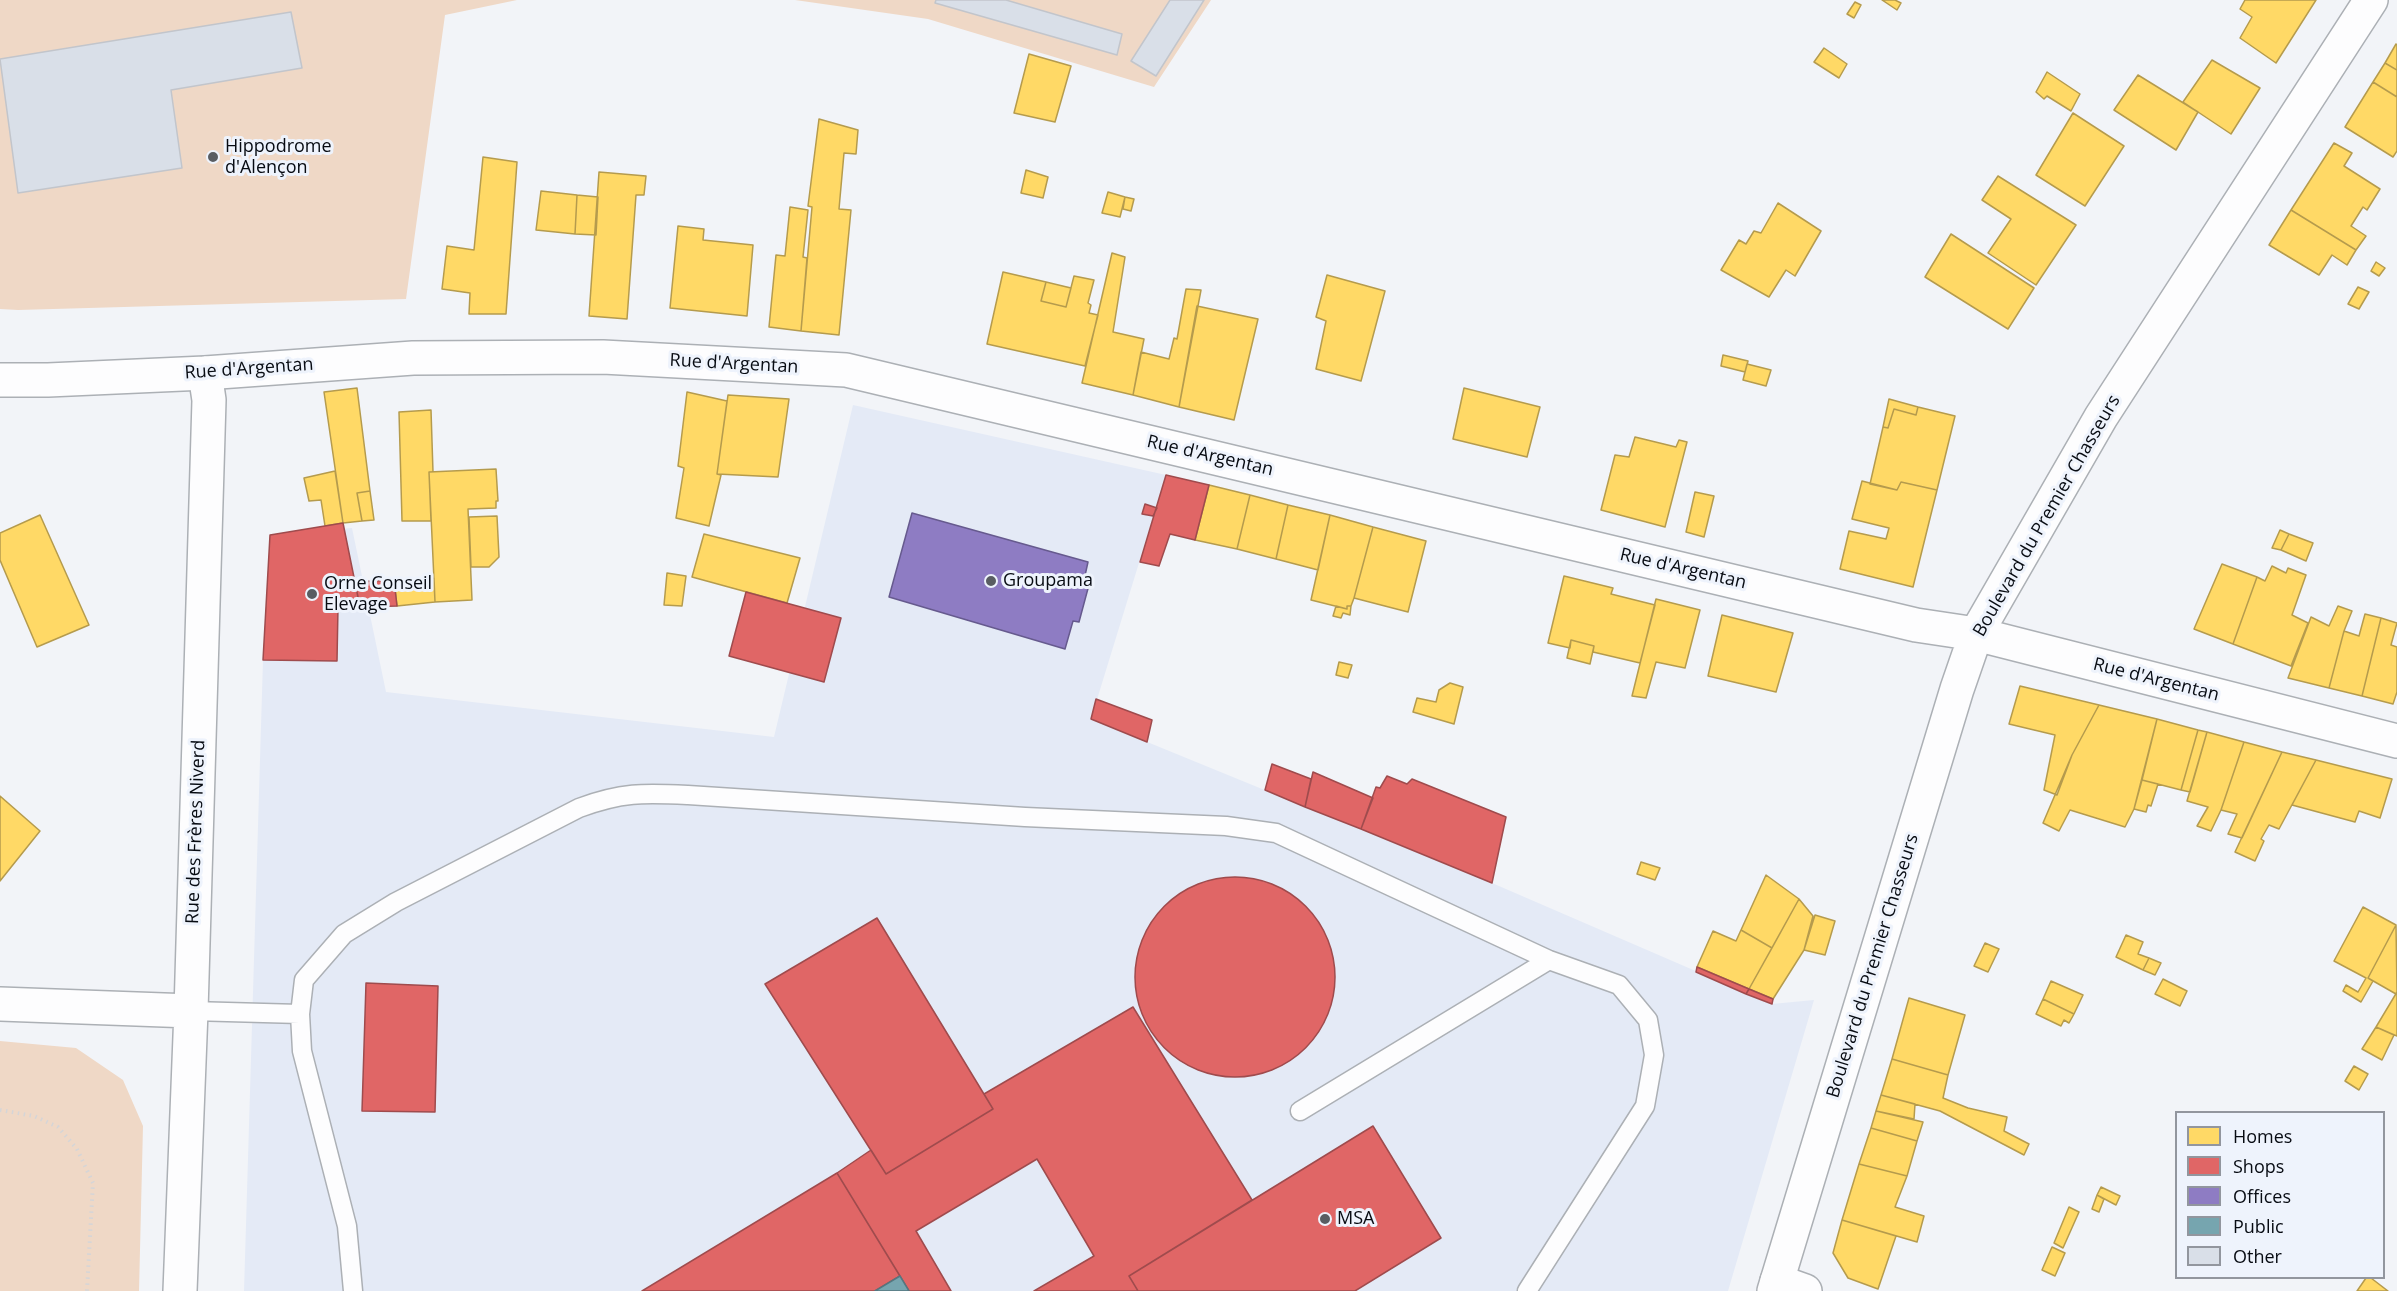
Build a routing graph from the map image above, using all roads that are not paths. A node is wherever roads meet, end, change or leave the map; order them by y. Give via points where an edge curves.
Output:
1 (2371, 0) edge
2 (205, 373) junction
3 (0, 380) edge
4 (1976, 634) junction
5 (2397, 741) edge
6 (1550, 960) junction
7 (0, 1004) edge
8 (191, 1011) junction
9 (300, 1014) junction
10 (1300, 1111) dead end
11 (1785, 1288) edge
12 (180, 1291) edge
13 (353, 1291) edge
14 (1527, 1291) edge

1 - 4 main road, Boulevard du Premier Chasseurs via 2102,417
2 - 3 main road, Rue d'Argentan
2 - 4 main road, Rue d'Argentan via 413,358 603,357 846,370 1904,622
2 - 8 main road, Rue des Frères Niverd via 209,400
4 - 5 main road, Rue d'Argentan
4 - 11 main road, Boulevard du Premier Chasseurs
6 - 9 lane via 1276,833 1226,826 638,793 608,797 579,808 396,902 344,934 304,980
6 - 10 lane
6 - 14 lane via 1619,985 1648,1020 1654,1055 1645,1106
7 - 8 main road
8 - 9 lane
8 - 12 main road, Rue des Frères Niverd
9 - 13 lane via 302,1051 347,1226

